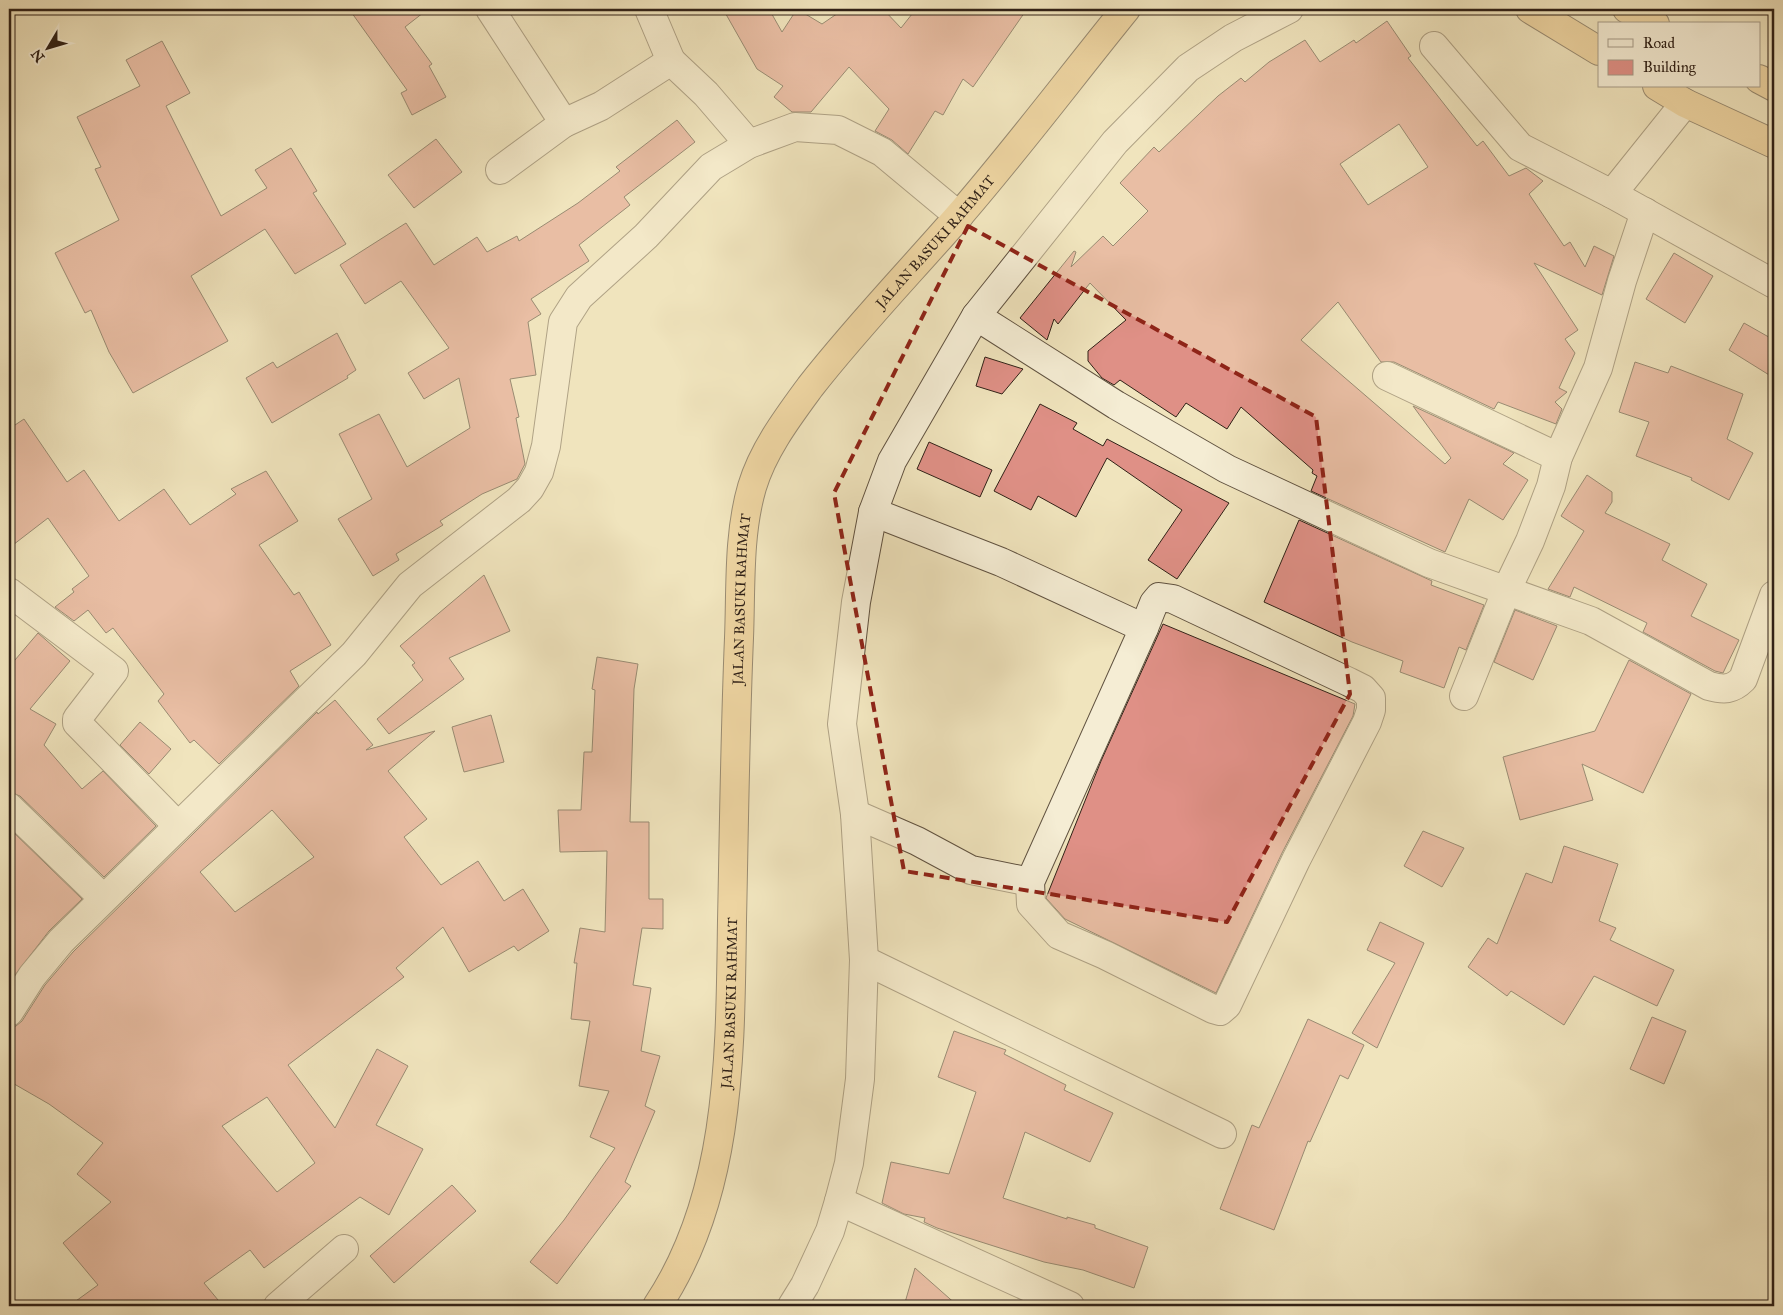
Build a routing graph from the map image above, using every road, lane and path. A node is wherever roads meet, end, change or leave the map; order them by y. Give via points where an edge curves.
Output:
1 (490, 9) edge
2 (649, 9) edge
3 (1124, 9) edge
4 (1289, 9) edge
5 (1530, 9) edge
6 (1627, 9) edge
7 (1651, 22) edge
8 (1434, 46) dead end
9 (1598, 50) edge
10 (671, 61) junction
11 (1760, 71) edge
12 (1774, 75) edge
13 (1760, 80) edge
14 (1774, 87) edge
15 (1660, 88) edge
16 (1685, 103) junction
17 (564, 123) junction
18 (749, 144) junction
19 (1774, 144) edge
20 (500, 170) dead end
21 (1612, 194) junction
22 (1645, 212) junction
23 (959, 216) junction
24 (1774, 284) edge
25 (976, 316) junction
26 (1387, 376) dead end
27 (1558, 458) junction
28 (873, 512) junction
29 (1507, 590) junction
30 (9, 592) edge
31 (1774, 594) edge
32 (1144, 628) junction
33 (1464, 696) dead end
34 (9, 807) edge
35 (854, 814) junction
36 (177, 825) junction
37 (1030, 882) junction
38 (103, 898) junction
39 (864, 960) junction
40 (9, 1012) edge
41 (1222, 1134) dead end
42 (839, 1200) junction
43 (344, 1249) dead end
44 (278, 1306) edge
45 (657, 1306) edge
46 (792, 1306) edge
47 (1070, 1306) edge

1 - 17 street
2 - 10 street
3 - 23 highway, JALAN BASUKI RAHMAT
4 - 25 street via 1233,38 1188,68 1115,142
5 - 9 highway
6 - 7 highway
8 - 21 street via 1520,147
10 - 17 street via 601,106
10 - 18 street via 706,94
11 - 12 highway
13 - 14 highway
15 - 16 highway
16 - 19 highway
16 - 21 street
17 - 20 street
18 - 23 street via 795,127 838,130 882,152
18 - 36 street via 712,167 646,236 579,297 568,314 562,331 546,446 539,472 530,488 410,585 354,654 235,773
21 - 22 street
22 - 24 street
22 - 27 street via 1598,368
23 - 45 highway, JALAN BASUKI RAHMAT via 832,360 797,405 769,447 753,486 744,526 737,678 729,1063 716,1151 698,1225
25 - 28 street via 892,461
25 - 29 street via 1116,405 1227,469 1429,563
26 - 27 street
27 - 29 street via 1530,542
28 - 32 street via 1001,562
28 - 35 street via 856,602 842,724
29 - 31 street via 1590,621 1722,690 1735,687 1743,679
29 - 33 street
30 - 36 street via 114,670 77,723
32 - 37 street
32 - 37 street via 1159,597 1173,599 1363,689 1371,698 1367,722 1226,1005 1220,1011 1059,935 1031,904
34 - 38 street
35 - 37 street via 917,841 971,870
35 - 39 street
36 - 38 street
38 - 40 street via 32,976
39 - 41 street
39 - 42 street via 860,1078 849,1163
42 - 46 street via 830,1230 806,1284
42 - 47 street
43 - 44 street

